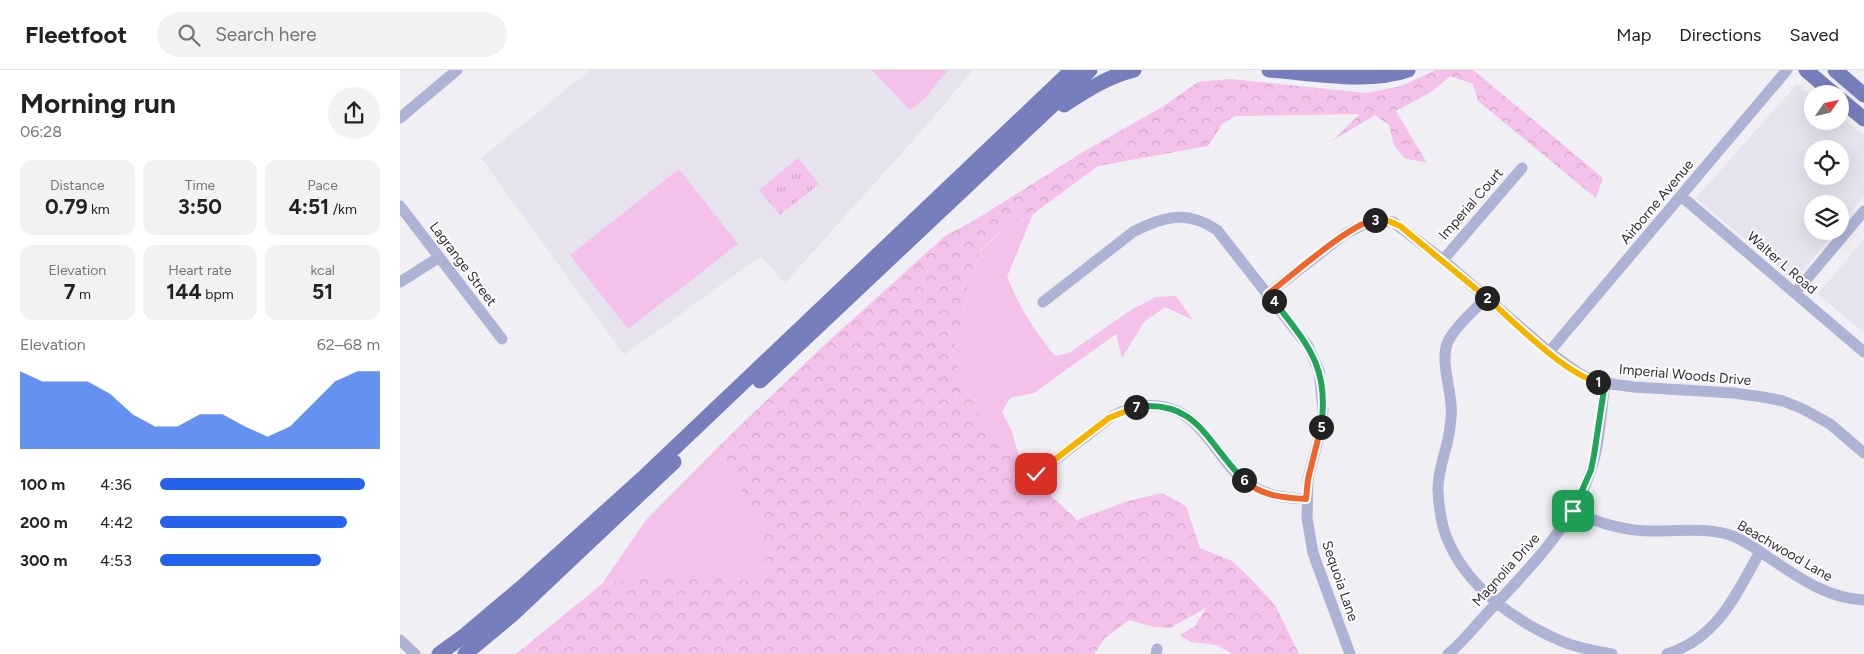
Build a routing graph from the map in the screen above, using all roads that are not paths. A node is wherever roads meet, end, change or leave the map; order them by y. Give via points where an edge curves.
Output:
1 (457, 70) edge
2 (1056, 70) edge
3 (1072, 70) edge
4 (1090, 70) edge
5 (1134, 70) edge
6 (1269, 70) edge
7 (1408, 70) edge
8 (1787, 70) edge
9 (1806, 70) edge
10 (1835, 70) edge
11 (1824, 85) edge
12 (1864, 95) edge
13 (1849, 106) edge
14 (400, 118) edge
15 (1864, 119) edge
16 (1021, 127) junction
17 (1522, 168) dead end
18 (1681, 196) junction
19 (400, 206) edge
20 (1864, 211) edge
21 (438, 258) junction
22 (1443, 260) junction
23 (400, 282) edge
24 (1268, 294) junction
25 (1795, 294) junction
26 (1486, 298) junction
27 (1043, 302) dead end
28 (502, 339) dead end
29 (1549, 352) junction
30 (1864, 352) edge
31 (1605, 383) junction
32 (1864, 453) edge
33 (1036, 474) dead end
34 (1306, 499) junction
35 (1573, 511) junction
36 (1760, 552) junction
37 (1864, 600) edge
38 (1498, 602) junction
39 (400, 640) edge
40 (415, 654) edge
41 (439, 654) edge
42 (466, 654) edge
43 (1350, 654) edge
44 (1448, 654) edge
45 (1612, 654) edge
46 (1668, 654) edge

1 - 14 street
2 - 16 main road
3 - 16 main road
4 - 16 main road
5 - 16 main road via 1095,84
6 - 7 main road via 1372,78
8 - 18 street, Airborne Avenue
9 - 11 main road
10 - 12 main road
13 - 15 main road
16 - 41 main road via 645,476 522,587
16 - 42 main road via 519,609
17 - 22 street, Imperial Court
18 - 25 street, Walter L Road
18 - 29 street, Airborne Avenue
19 - 21 street, Lagrange Street
20 - 25 street
21 - 23 street
21 - 28 street, Lagrange Street
22 - 24 street, Imperial Woods Drive via 1400,226 1386,220 1372,220 1339,239
22 - 26 street, Imperial Woods Drive
24 - 27 street, Sequoia Lane via 1218,230 1198,220 1172,216 1133,232
24 - 34 street, Sequoia Lane via 1308,346 1319,372 1324,410
25 - 30 street, Walter L Road
26 - 29 street, Imperial Woods Drive
26 - 38 street via 1447,344 1450,428 1438,488 1440,516 1448,542 1466,571
29 - 31 street, Imperial Woods Drive via 1580,374
31 - 32 street, Imperial Woods Drive via 1733,393 1783,401 1830,424
31 - 35 street, Magnolia Drive via 1591,470
33 - 34 street via 1118,413 1136,407 1158,406 1172,408 1195,423 1247,483 1272,495
34 - 43 street, Sequoia Lane via 1313,554
35 - 36 street, Beachwood Lane via 1604,524 1640,531 1700,529 1722,533
35 - 38 street, Magnolia Drive via 1546,549
36 - 37 street, Beachwood Lane via 1814,587 1850,600
36 - 46 street via 1730,604 1708,632
38 - 44 street, Magnolia Drive
38 - 45 street via 1522,620 1562,642
39 - 40 street

